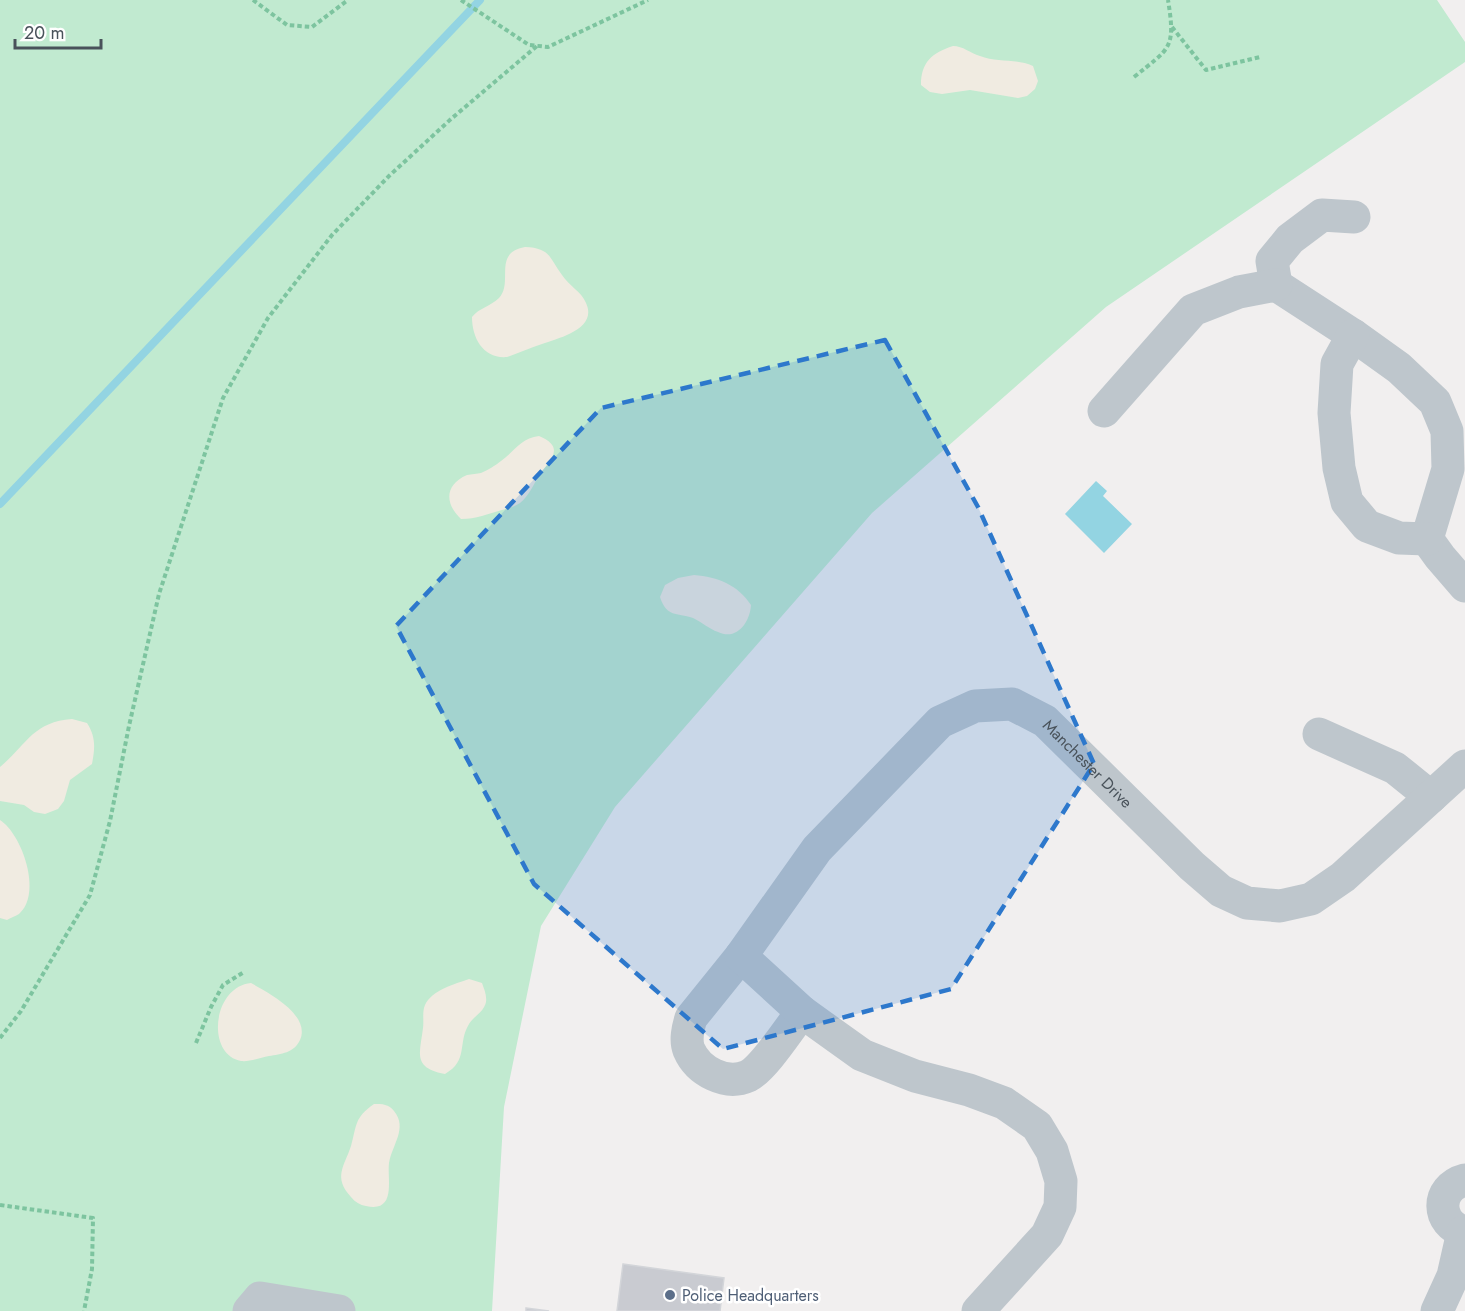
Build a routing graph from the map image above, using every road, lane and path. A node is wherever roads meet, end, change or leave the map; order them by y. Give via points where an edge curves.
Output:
1 (253, 0) edge
2 (348, 0) edge
3 (648, 0) edge
4 (1168, 0) edge
5 (462, 1) edge
6 (1172, 27) junction
7 (537, 46) junction
8 (1260, 57) dead end
9 (1134, 77) dead end
10 (1354, 217) dead end
11 (1276, 285) junction
12 (1353, 335) junction
13 (1104, 411) dead end
14 (1427, 539) junction
15 (1465, 586) edge
16 (1318, 734) dead end
17 (1465, 766) edge
18 (1431, 797) junction
19 (741, 956) junction
20 (244, 972) dead end
21 (802, 1012) junction
22 (0, 1038) edge
23 (196, 1043) dead end
24 (1465, 1180) edge
25 (0, 1205) edge
26 (1464, 1232) edge
27 (84, 1311) edge
28 (249, 1311) edge
29 (339, 1311) edge
30 (978, 1311) edge
31 (1437, 1311) edge

1 - 2 path via 287,25 312,27
3 - 7 path via 548,47
4 - 6 path
5 - 7 path via 529,45
6 - 8 path via 1206,70
6 - 9 path via 1167,51
7 - 22 path via 451,119 332,235 268,318 223,398 159,594 90,895 21,1011
10 - 11 street via 1322,215 1290,239 1272,261
11 - 12 street
11 - 13 street via 1239,292 1193,310
12 - 14 street via 1399,368 1435,402 1447,431 1448,469
12 - 14 street via 1337,364 1334,413 1339,468 1347,502 1367,526 1399,538
14 - 15 street
16 - 18 street via 1395,768
17 - 18 street, Manchester Drive
18 - 19 street, Manchester Drive via 1343,877 1311,899 1280,906 1246,903 1221,891 1192,866 1045,721 1012,704 975,706 940,722 817,849
19 - 21 street
19 - 21 street, Manchester Drive via 691,1018 687,1030 688,1049 704,1069 726,1078 748,1076 760,1067
20 - 23 path via 223,985
21 - 30 street via 862,1055 1004,1104 1037,1126 1053,1151 1060,1181 1060,1207 1047,1235
24 - 26 street via 1448,1190 1443,1207 1448,1223
25 - 27 path via 93,1218 92,1269
26 - 31 street via 1453,1276
28 - 29 street via 260,1298

